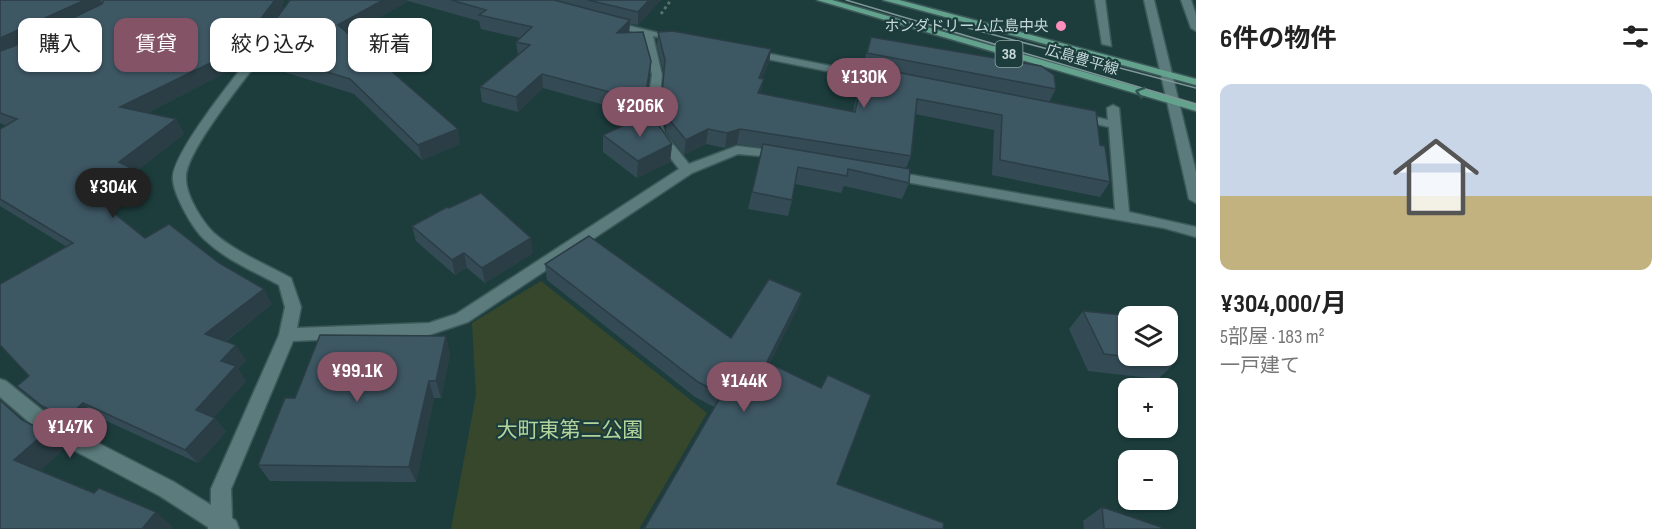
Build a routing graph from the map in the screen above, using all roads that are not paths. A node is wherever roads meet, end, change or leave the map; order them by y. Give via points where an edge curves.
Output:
1 (822, 0) edge
2 (888, 0) edge
3 (1100, 0) edge
4 (1149, 0) edge
5 (1186, 0) edge
6 (1194, 13) edge
7 (603, 22) edge
8 (1196, 28) edge
9 (647, 33) junction
10 (694, 42) edge
11 (1107, 44) dead end
12 (741, 51) edge
13 (244, 72) edge
14 (1166, 74) junction
15 (893, 81) edge
16 (1196, 82) edge
17 (1171, 101) junction
18 (1113, 108) dead end
19 (1196, 108) edge
20 (1069, 116) edge
21 (1116, 125) junction
22 (795, 158) edge
23 (687, 170) junction
24 (877, 173) edge
25 (1196, 199) edge
26 (1122, 217) junction
27 (1196, 232) edge
28 (286, 335) junction
29 (0, 386) edge
30 (224, 527) edge

17 -> 1 main road, 広島豊平線 / 38
2 - 14 main road, 広島豊平線 / 38
3 - 11 street
4 - 14 street
5 - 6 street
6 - 8 street
7 - 9 street
9 - 10 street
9 - 23 street via 657,75 653,108 658,134
12 - 15 street
13 - 28 street via 178,175 184,195 208,235 286,282 293,307
14 - 16 main road, 広島豊平線 / 38
14 - 17 street
17 - 19 main road, 広島豊平線 / 38
17 - 25 street
18 - 21 street
20 - 21 street
21 - 26 street
22 - 23 street via 736,150
23 - 28 street via 462,318 429,329
24 - 26 street
26 - 27 street
28 - 30 street via 221,489
29 - 30 street via 50,428 167,489

